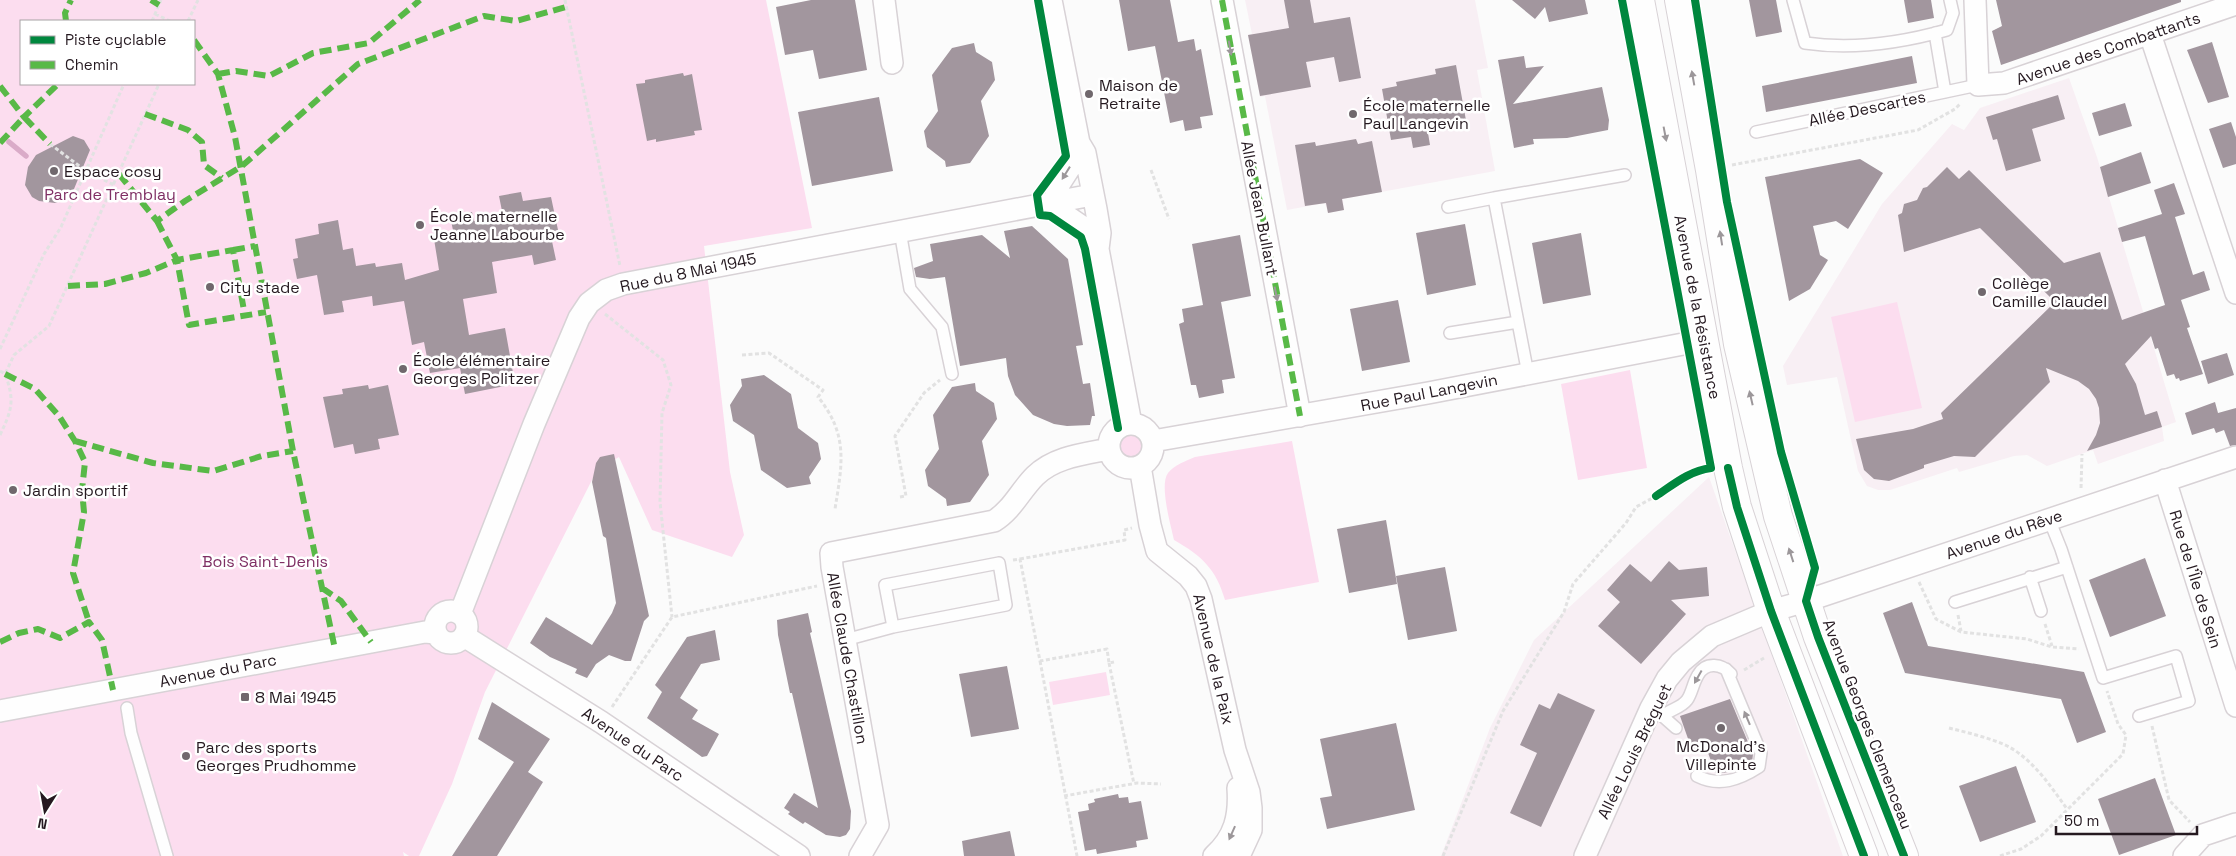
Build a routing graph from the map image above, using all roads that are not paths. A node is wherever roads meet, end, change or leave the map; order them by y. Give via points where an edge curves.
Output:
1 (884, 0) edge
2 (1051, 0) edge
3 (1222, 0) edge
4 (1640, 0) edge
5 (1679, 0) edge
6 (1793, 0) edge
7 (1950, 0) edge
8 (1975, 0) edge
9 (2236, 4) edge
10 (2193, 9) edge
11 (1935, 33) junction
12 (2150, 34) junction
13 (892, 63) dead end
14 (1978, 85) junction
15 (1944, 92) junction
16 (1756, 132) dead end
17 (1079, 143) junction
18 (1625, 175) dead end
19 (1092, 195) junction
20 (1494, 198) junction
21 (1057, 203) junction
22 (1448, 206) dead end
23 (900, 231) junction
24 (2227, 235) edge
25 (1098, 249) junction
26 (2236, 293) edge
27 (1518, 322) junction
28 (1450, 333) dead end
29 (1704, 340) junction
30 (952, 374) road end
31 (1528, 374) junction
32 (1300, 416) junction
33 (1131, 424) junction
34 (1153, 441) junction
35 (1109, 449) junction
36 (2236, 457) edge
37 (1140, 466) junction
38 (2165, 480) junction
39 (2049, 519) junction
40 (2067, 566) junction
41 (2030, 577) junction
42 (1806, 601) junction
43 (1955, 602) dead end
44 (1771, 611) junction
45 (2041, 611) road end
46 (460, 614) junction
47 (892, 627) junction
48 (436, 633) junction
49 (464, 636) junction
50 (845, 640) junction
51 (2236, 706) edge
52 (127, 708) dead end
53 (0, 711) edge
54 (1657, 712) junction
55 (2144, 715) road end
56 (1676, 728) dead end
57 (1235, 750) junction
58 (1697, 776) dead end
59 (2236, 824) edge
60 (167, 856) edge
61 (800, 856) edge
62 (860, 856) edge
63 (1214, 856) edge
64 (1239, 856) edge
65 (1585, 856) edge
66 (1864, 856) edge
67 (1904, 856) edge
68 (2184, 856) edge

1 - 13 street
2 - 17 street
3 -> 32 street, Allée Jean Bullant
4 -> 29 main road, Avenue de la Résistance
42 -> 5 main road, Avenue de la Résistance via 1778,516 1738,344
6 - 11 lane via 1805,43 1830,47 1895,42
7 - 11 lane via 1953,13 1947,30
8 - 14 street
9 - 10 street, Avenue des Combattants
10 - 12 street, Avenue des Combattants
11 - 15 lane
12 - 14 street, Avenue des Combattants via 2004,83
12 - 24 street
14 - 15 lane, Allée Descartes
15 - 16 lane, Allée Descartes
17 - 19 street via 1085,153
17 -> 21 street via 1076,158 1056,189
18 - 20 lane
19 - 21 street, Rue du 8 Mai 1945
19 - 25 street via 1100,233
20 - 22 lane
20 - 27 lane
21 - 23 street, Rue du 8 Mai 1945
21 - 25 street via 1065,215 1081,226
23 - 30 lane via 910,289 942,328
23 - 46 street, Rue du 8 Mai 1945 via 623,284 606,290 589,302 579,318 534,424
24 - 26 street
25 - 33 street
27 - 28 lane
27 - 31 lane
29 - 31 street, Rue Paul Langevin
29 - 44 main road, Avenue de la Résistance via 1737,507
31 - 32 street, Rue Paul Langevin
32 - 34 street, Rue Paul Langevin
33 - 34 street via 1142,427
33 - 35 street via 1118,428
34 - 37 street via 1152,453
35 - 37 street via 1112,457 1124,467
35 - 50 street, Allée Claude Chastillon via 1058,460 1048,466 1035,476 1005,515 994,521 831,552
36 - 38 street, Avenue du Rêve
37 - 57 street, Avenue de la Paix via 1157,551 1188,576 1201,599
38 - 39 street, Avenue du Rêve
38 - 51 street, Rue de l'Île de Sein
39 - 40 lane
39 - 42 street, Avenue du Rêve
40 - 41 lane
40 - 55 lane via 2103,678 2176,656 2189,701
41 - 43 lane
41 - 45 lane
42 - 44 street, Avenue du Rêve
42 - 67 main road, Avenue Georges Clemenceau
44 - 54 street, Allée Louis Bréguet via 1712,636 1681,662 1667,679
44 - 66 main road
46 - 48 street via 441,615 435,626
46 - 49 street via 466,624
47 - 47 lane via 885,585 999,563 1006,605
47 - 50 lane
48 - 49 street via 450,643
48 - 53 street, Avenue du Parc via 425,632
49 - 61 street, Avenue du Parc via 601,722
50 - 62 street, Allée Claude Chastillon via 878,825
52 - 60 lane via 131,733
54 - 56 lane
58 -> 54 lane via 1721,783 1747,775 1759,767 1761,753 1732,674 1715,664 1705,668 1698,673 1688,699 1682,705
54 - 65 street, Allée Louis Bréguet
57 -> 63 street, Avenue de la Paix via 1237,822 1230,839
57 - 64 street, Avenue de la Paix via 1249,792 1252,818 1248,841
59 - 68 street via 2203,834

